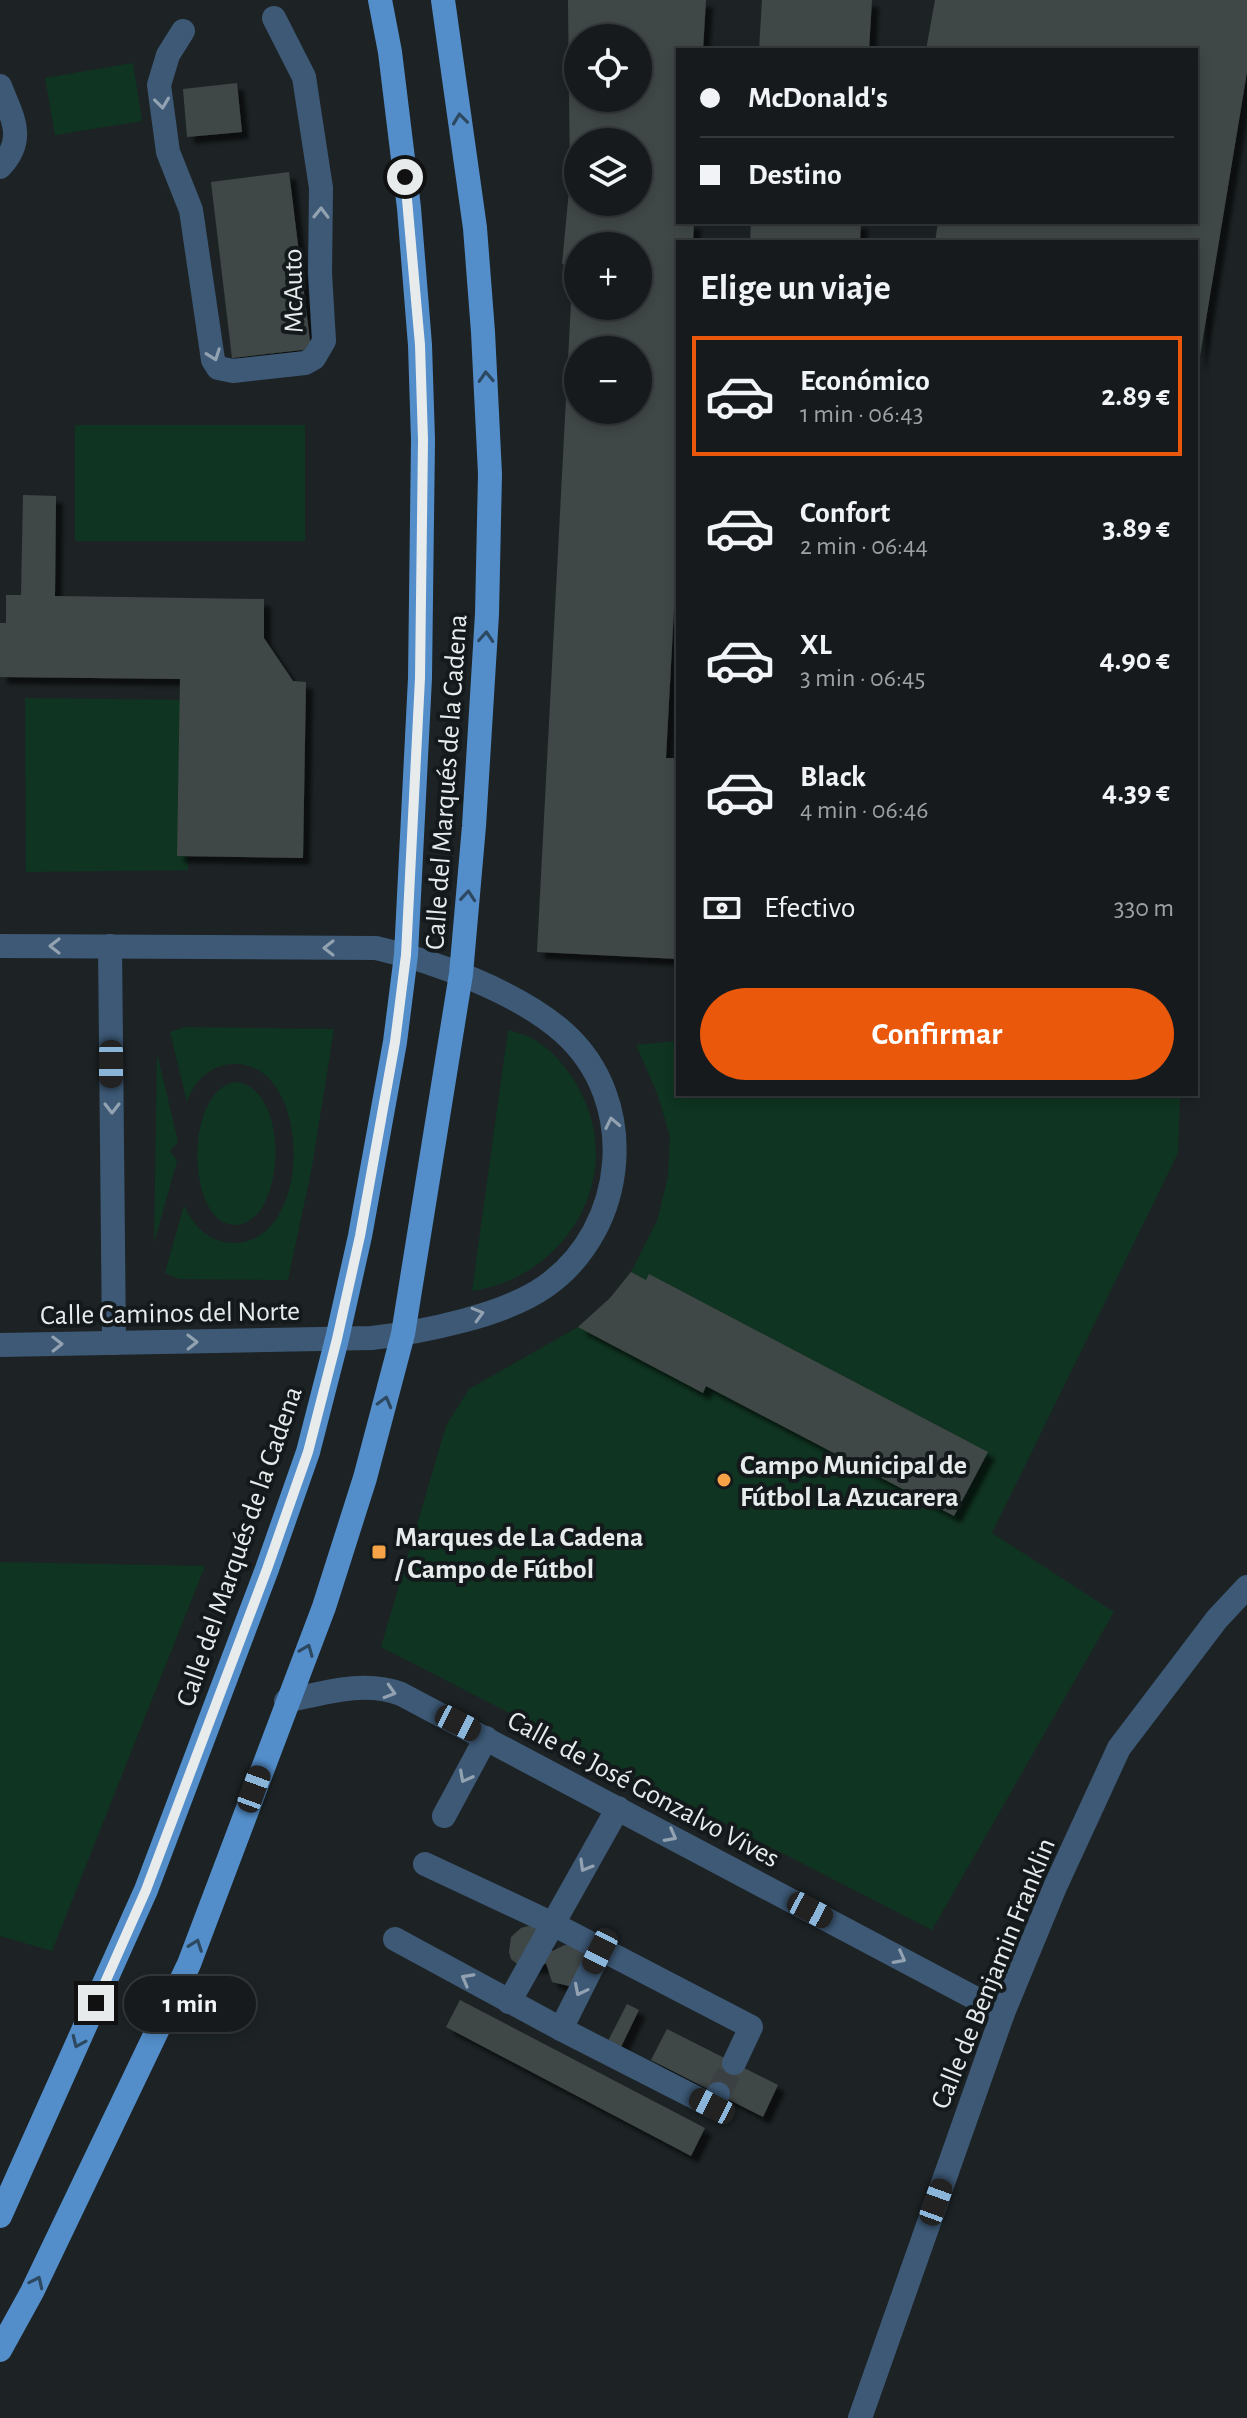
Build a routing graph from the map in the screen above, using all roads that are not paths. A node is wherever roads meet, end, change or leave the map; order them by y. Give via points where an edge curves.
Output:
1 (380, 0) edge
2 (443, 0) edge
3 (274, 18) dead end
4 (183, 31) dead end
5 (0, 86) edge
6 (0, 167) edge
7 (0, 946) edge
8 (110, 946) junction
9 (406, 955) junction
10 (461, 974) junction
11 (403, 1334) junction
12 (337, 1339) junction
13 (114, 1343) junction
14 (0, 1345) edge
15 (1247, 1587) edge
16 (286, 1701) junction
17 (486, 1738) junction
18 (618, 1808) junction
19 (444, 1816) dead end
20 (425, 1864) dead end
21 (551, 1923) junction
22 (395, 1939) dead end
23 (600, 1951) junction
24 (509, 2002) junction
25 (1003, 2013) junction
26 (561, 2029) junction
27 (734, 2063) tunnel mouth
28 (718, 2094) dead end
29 (0, 2216) edge
30 (0, 2350) edge
31 (860, 2418) edge

1 - 9 main road, Calle del Marqués de la Cadena via 409,208 423,440 420,678
10 -> 2 main road, Calle del Marqués de la Cadena via 487,629 490,474 475,228
4 -> 3 street, McAuto via 159,85 168,152 191,210 213,360 218,368 233,371 305,363 324,341 321,188 304,77
5 - 6 street via 17,134 11,156
8 -> 7 street, Calle Caminos del Norte
9 -> 8 street, Calle Caminos del Norte via 376,948
8 -> 13 street
9 - 10 street, Calle Caminos del Norte
9 - 12 main road, Calle del Marqués de la Cadena via 376,1152
10 - 11 main road, Calle del Marqués de la Cadena
11 -> 10 street, Calle Caminos del Norte via 482,1314 545,1287 592,1237 614,1177 613,1122 600,1083 579,1048 543,1016
11 - 12 street, Calle Caminos del Norte
16 -> 11 main road, Calle del Marqués de la Cadena via 324,1607
13 -> 12 street, Calle Caminos del Norte
12 -> 29 main road, Calle del Marqués de la Cadena via 308,1452 146,1890
14 -> 13 street, Calle Caminos del Norte
15 - 25 street, Calle de Benjamin Franklin via 1119,1748
16 -> 17 street, Calle de José Gonzalvo Vives via 384,1688
30 -> 16 main road, Calle del Marqués de la Cadena via 189,1964
17 - 18 street, Calle de José Gonzalvo Vives
17 -> 19 street
18 -> 21 street
18 -> 25 street, Calle de José Gonzalvo Vives
20 - 21 street
21 - 23 street
21 - 24 street
24 -> 22 street
23 -> 26 street
23 - 27 street via 751,2027
24 - 26 street
25 - 31 street, Calle de Benjamin Franklin
26 - 28 street via 712,2106

